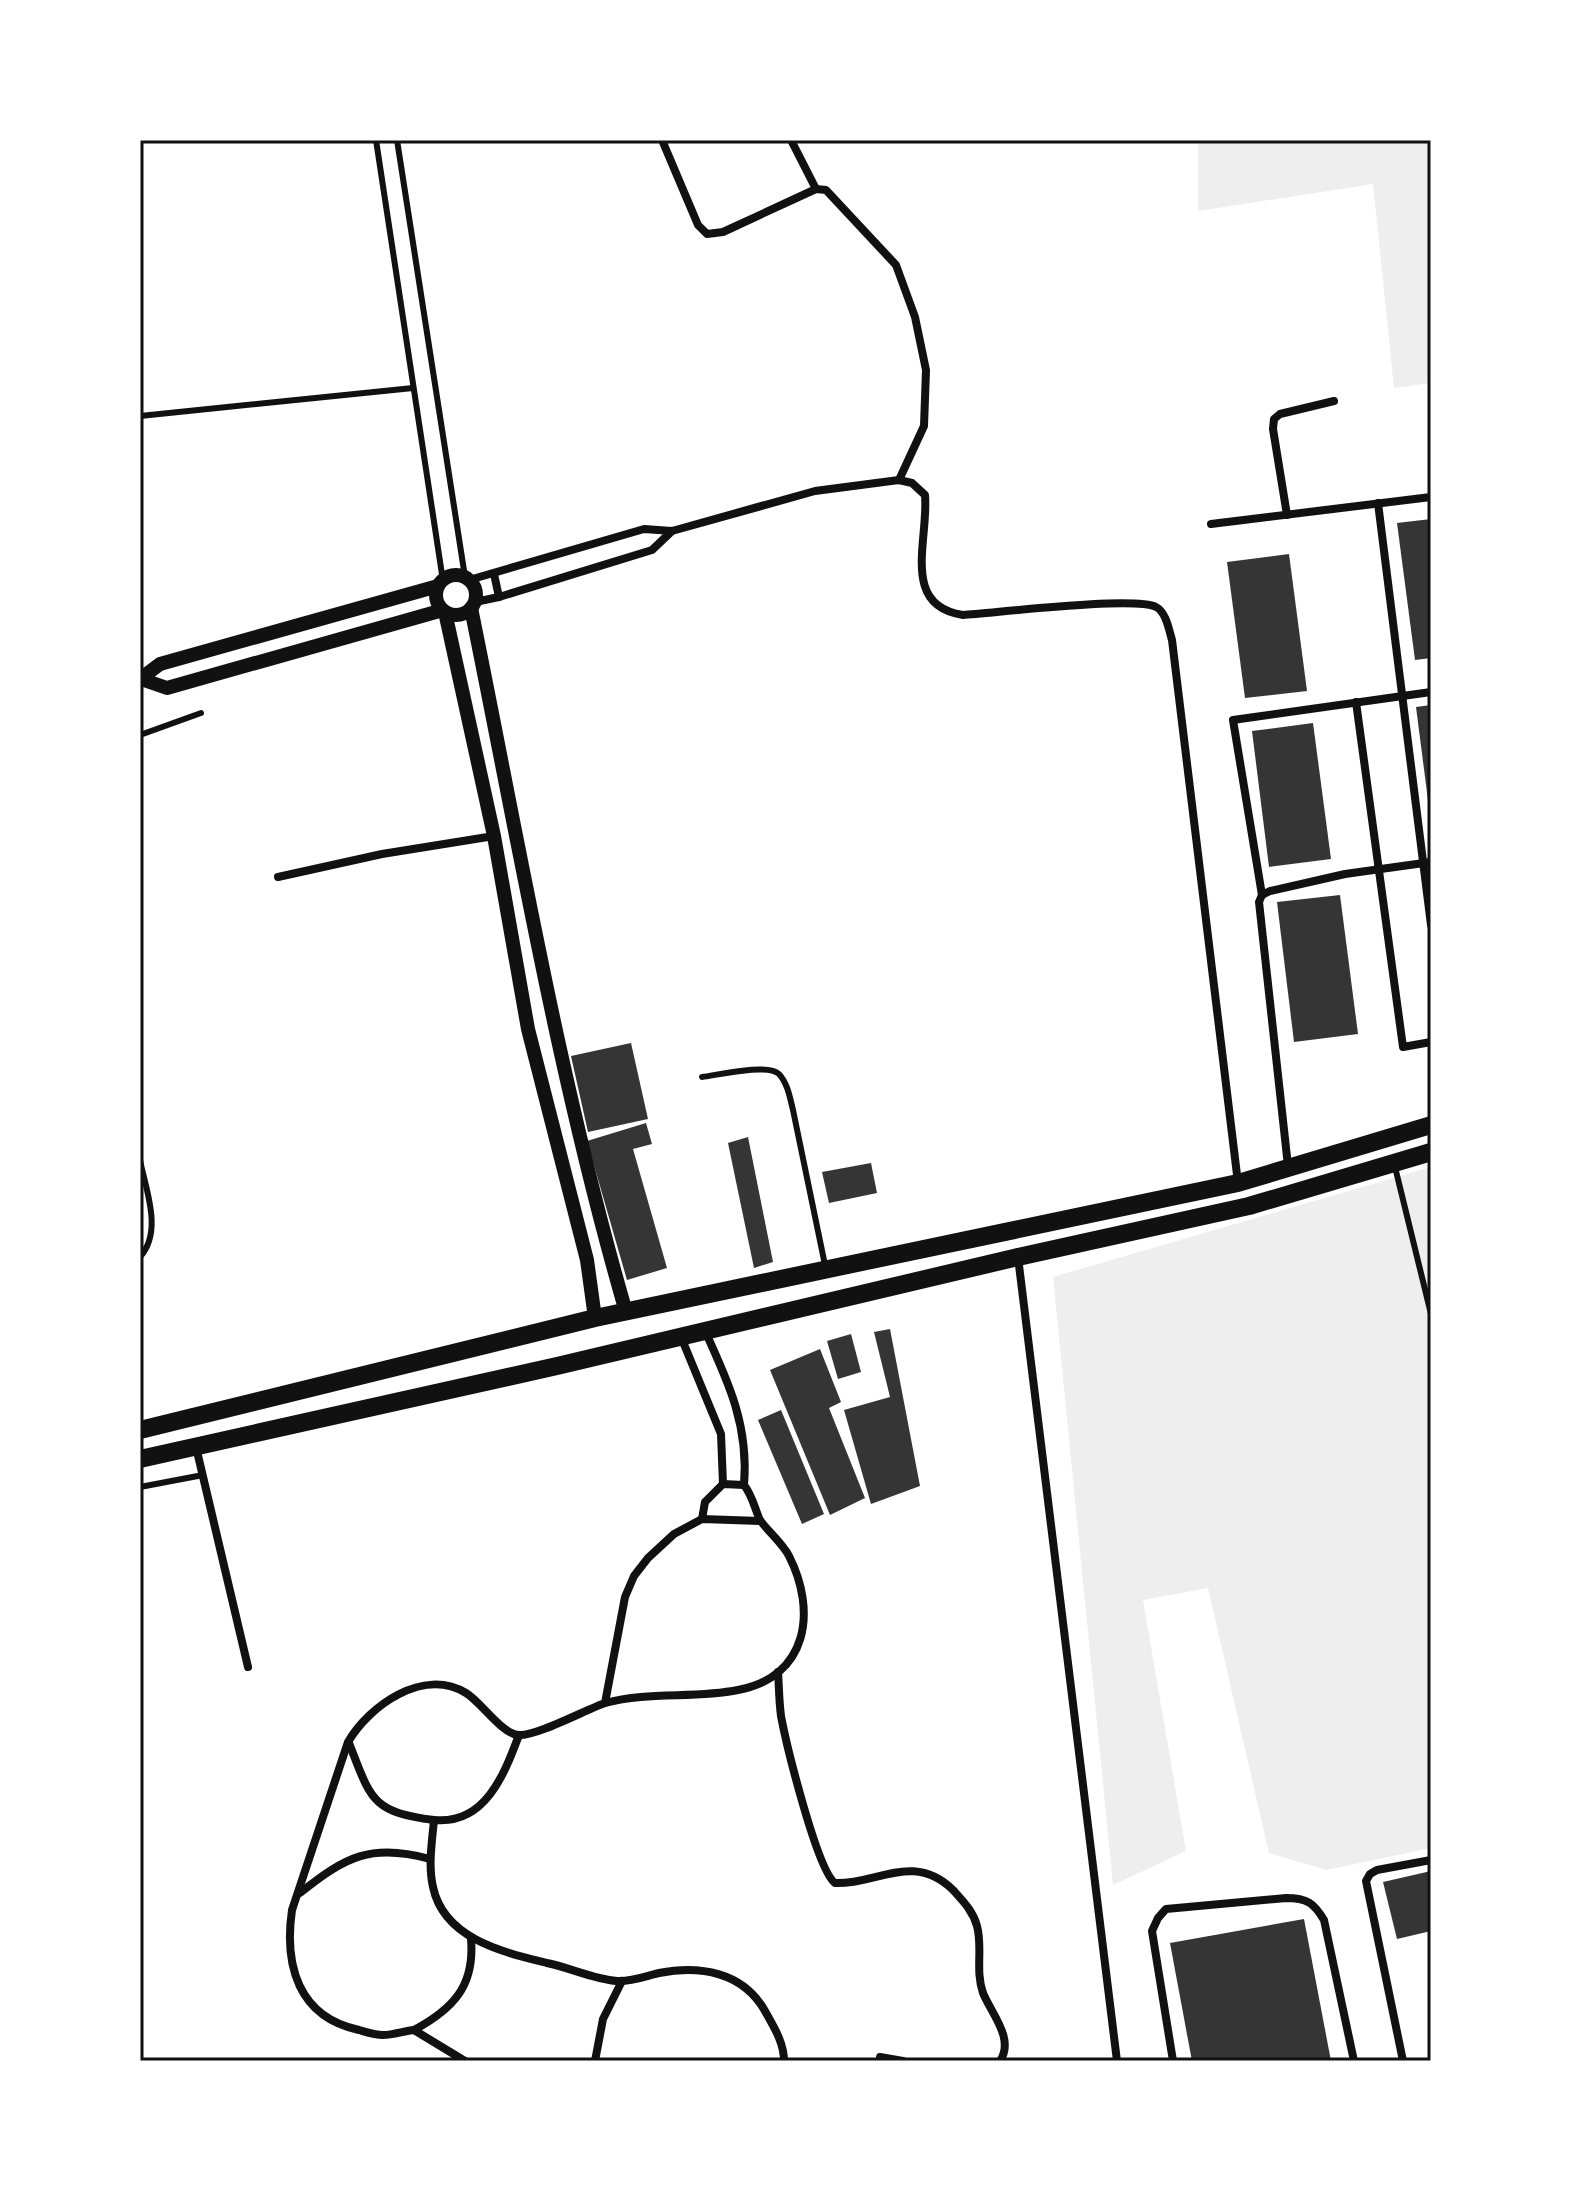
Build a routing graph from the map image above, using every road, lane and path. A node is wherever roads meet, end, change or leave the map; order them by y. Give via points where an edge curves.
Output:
1 (376, 140) edge
2 (397, 140) edge
3 (662, 140) edge
4 (791, 140) edge
5 (816, 189) junction
6 (413, 388) junction
7 (1334, 401) dead end
8 (140, 416) edge
9 (899, 480) junction
10 (1431, 497) edge
11 (1378, 503) junction
12 (1287, 515) junction
13 (1211, 524) dead end
14 (672, 531) junction
15 (494, 574) junction
16 (467, 579) junction
17 (440, 584) junction
18 (499, 597) junction
19 (473, 605) junction
20 (444, 611) junction
21 (141, 679) edge
22 (1431, 692) edge
23 (1401, 697) junction
24 (1356, 702) junction
25 (201, 713) dead end
26 (140, 735) edge
27 (494, 836) junction
28 (1427, 863) edge
29 (524, 867) junction
30 (1380, 871) junction
31 (500, 874) junction
32 (278, 877) dead end
33 (1262, 895) junction
34 (1431, 925) edge
35 (557, 1041) junction
36 (1431, 1042) edge
37 (532, 1045) junction
38 (702, 1077) dead end
39 (1431, 1125) edge
40 (1431, 1152) edge
41 (140, 1161) edge
42 (1394, 1163) junction
43 (1288, 1168) junction
44 (1238, 1183) junction
45 (140, 1257) edge
46 (1018, 1257) junction
47 (826, 1270) junction
48 (626, 1312) junction
49 (1431, 1314) edge
50 (595, 1318) junction
51 (705, 1330) junction
52 (681, 1336) junction
53 (140, 1430) edge
54 (196, 1446) junction
55 (140, 1459) edge
56 (203, 1475) junction
57 (723, 1484) junction
58 (744, 1485) junction
59 (140, 1487) edge
60 (702, 1519) junction
61 (760, 1521) junction
62 (248, 1667) dead end
63 (778, 1672) junction
64 (605, 1703) junction
65 (519, 1735) junction
66 (348, 1742) junction
67 (434, 1820) junction
68 (430, 1859) junction
69 (1431, 1860) edge
70 (299, 1893) junction
71 (471, 1939) junction
72 (622, 1981) junction
73 (414, 2030) junction
74 (880, 2057) dead end
75 (465, 2061) edge
76 (595, 2061) edge
77 (784, 2061) edge
78 (903, 2061) edge
79 (1000, 2061) edge
80 (1117, 2061) edge
81 (1173, 2061) edge
82 (1354, 2061) edge
83 (1403, 2061) edge

1 - 6 lane
2 - 16 lane
3 - 5 street via 698,225 707,234 723,232
4 - 5 street
5 - 9 street via 836,198 896,265 915,317 926,370 924,426
6 - 8 lane
6 - 17 lane
7 - 12 street via 1274,419
9 - 14 street via 815,491
9 - 44 street via 925,495 923,587 946,613 1120,604 1155,607 1163,614 1172,640
10 - 11 street
11 - 12 street
11 - 23 street
12 - 13 street
14 - 15 street via 644,529
14 - 18 street via 652,550
15 - 16 street
15 - 18 street
16 - 17 street via 455,576
16 - 19 street via 475,590
17 - 20 street via 437,599
17 - 21 street via 160,664
18 - 19 street
19 - 20 street via 459,615
19 - 29 street
20 - 21 street via 167,688
20 - 27 street
22 - 23 street
23 - 24 street
23 - 28 street
24 - 30 street
24 - 33 street via 1233,720
25 - 26 lane
27 - 31 street
27 - 32 street
28 - 30 street
28 - 34 street
29 - 31 street
29 - 35 street
30 - 33 street via 1345,874
30 - 36 street via 1403,1047
31 - 37 street
33 - 43 street
35 - 37 street
35 - 48 street
37 - 50 street via 587,1260
38 - 47 lane via 761,1069 780,1075 793,1110
39 - 43 main road
40 - 42 main road
41 - 45 lane via 152,1234
42 - 46 main road via 1249,1206
42 - 49 lane
43 - 44 main road
44 - 47 main road
46 - 51 main road
46 - 80 street
47 - 48 main road
48 - 50 main road
50 - 53 main road
51 - 52 main road
51 - 58 street via 744,1434
52 - 54 main road
52 - 57 street via 721,1434
54 - 55 main road
54 - 56 street
56 - 59 lane
56 - 62 street
57 - 58 street
57 - 60 street via 705,1502
58 - 61 street
60 - 61 street
60 - 64 street via 674,1534 634,1576 625,1597
61 - 63 street via 790,1558 805,1615 800,1645
63 - 64 street via 763,1684 739,1690 631,1696
63 - 79 street via 781,1717 827,1875 846,1884 876,1875 928,1874 963,1900 978,1928 981,1986 1005,2038
64 - 65 street
65 - 66 street via 464,1692 418,1687 377,1706
65 - 67 street via 506,1769 484,1801 458,1820
66 - 67 street via 364,1781 383,1807
66 - 70 street
67 - 68 street
68 - 70 street via 391,1851 357,1857
68 - 71 street via 440,1903
69 - 83 street via 1377,1870 1366,1881
70 - 73 street via 288,1937 305,1999 342,2027 381,2035
71 - 72 street
71 - 73 street via 473,1961 464,1987 446,2011
72 - 76 street via 603,2019
72 - 77 street via 682,1970 725,1975 746,1987 762,2006 784,2050
73 - 75 street
74 - 78 street
81 - 82 street via 1152,1931 1158,1918 1166,1909 1286,1898 1314,1904 1324,1920

